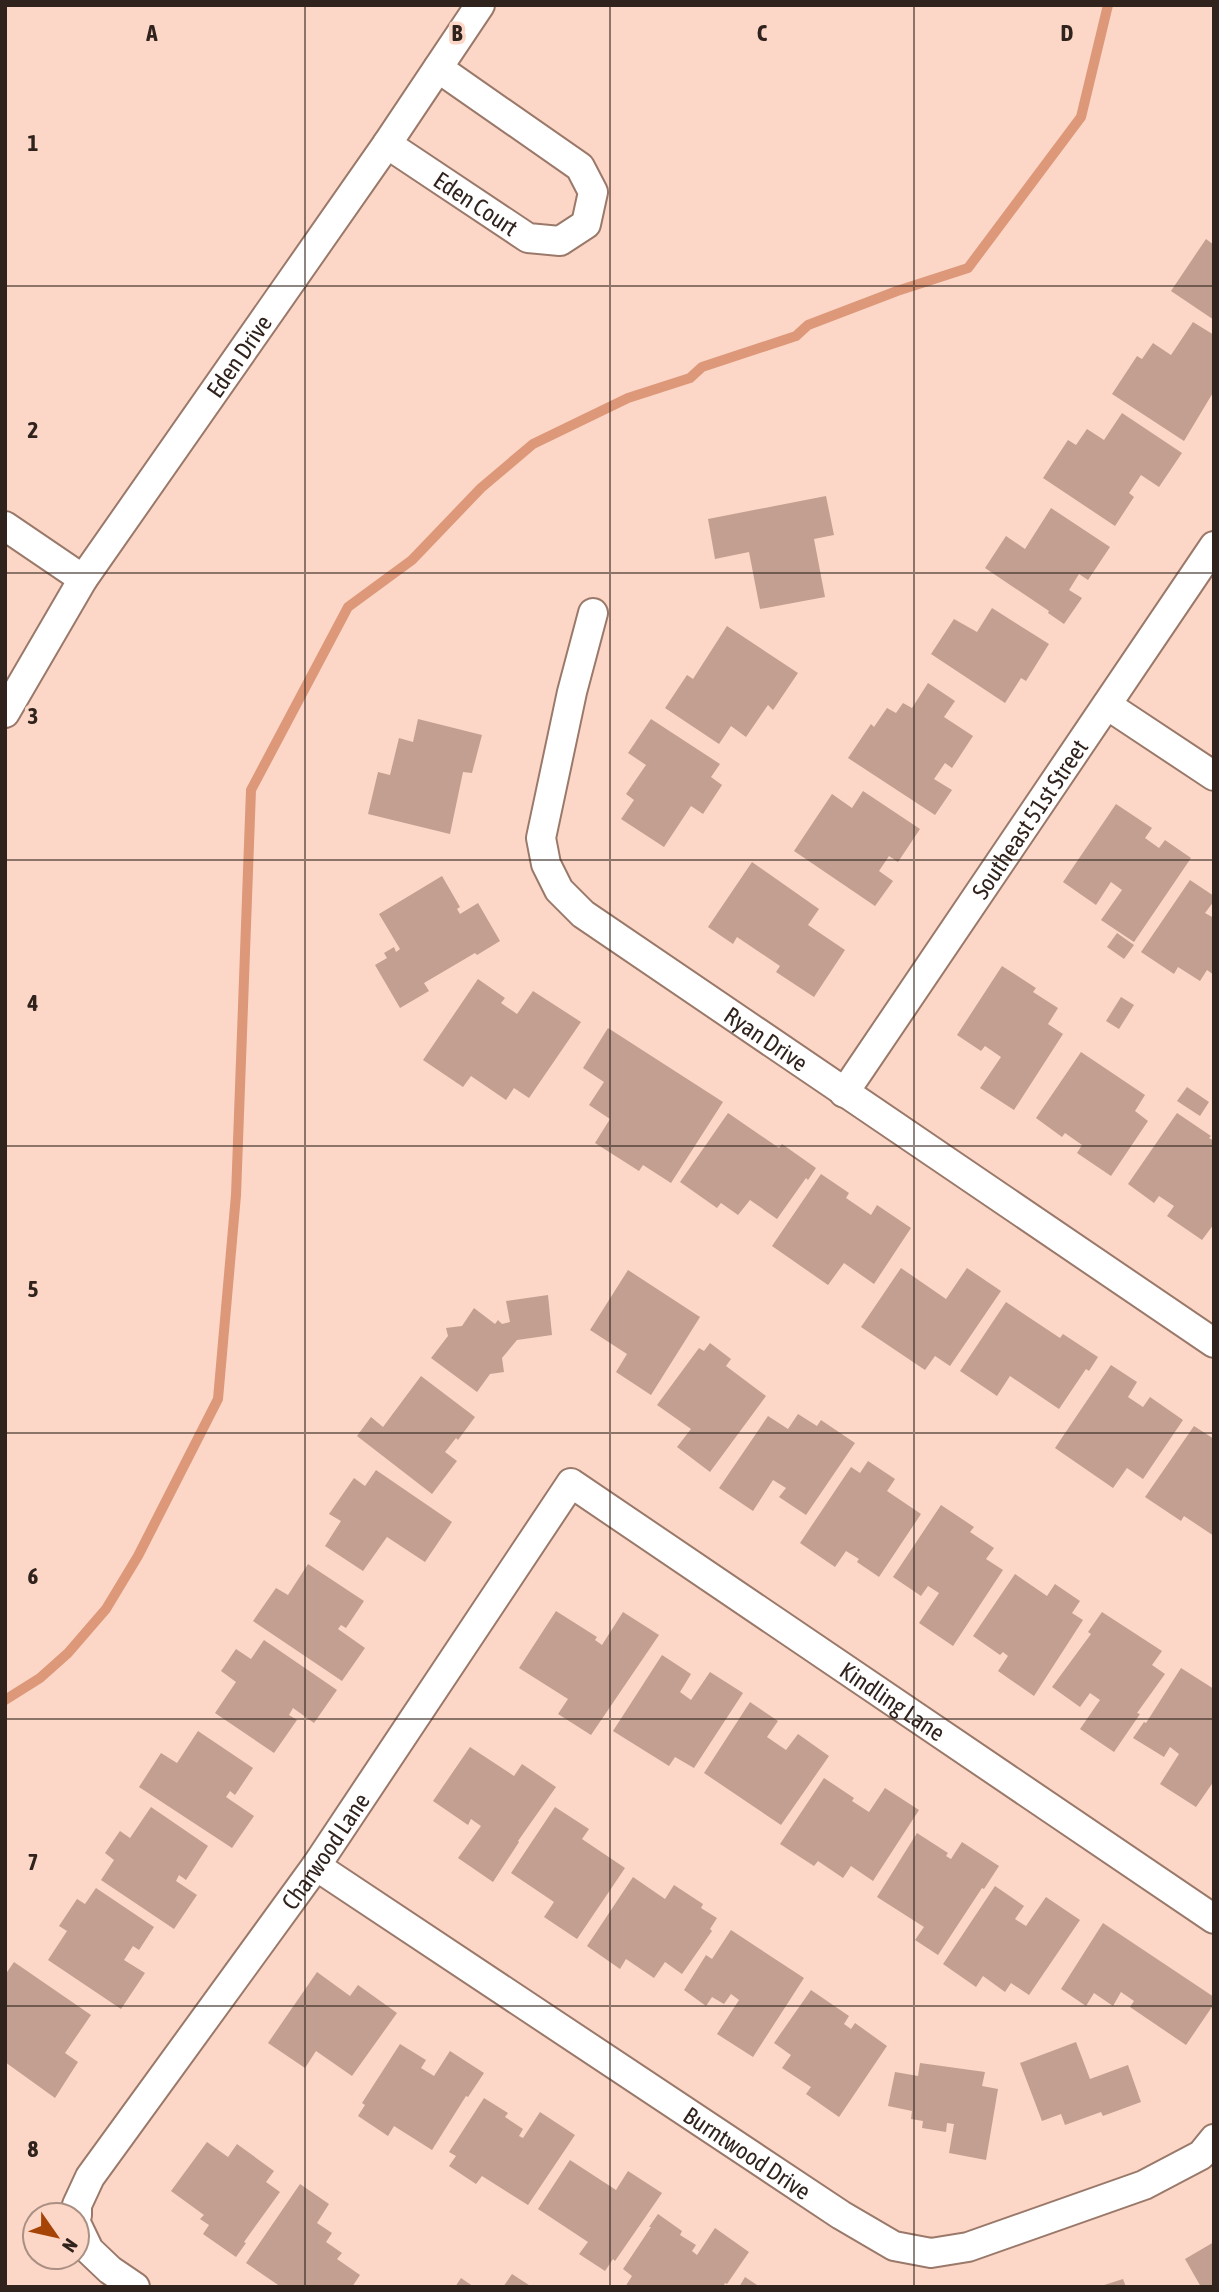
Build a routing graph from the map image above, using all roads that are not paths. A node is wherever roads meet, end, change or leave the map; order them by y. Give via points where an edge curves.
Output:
1 (480, 5) edge
2 (438, 68) junction
3 (387, 144) junction
4 (5, 526) edge
5 (1214, 547) edge
6 (83, 579) junction
7 (593, 613) dead end
8 (1107, 705) junction
9 (5, 713) edge
10 (1214, 776) edge
11 (844, 1093) junction
12 (1214, 1343) edge
13 (571, 1483) joint
14 (316, 1866) junction
15 (1214, 1919) edge
16 (1214, 2139) edge
17 (79, 2201) edge
18 (91, 2252) edge
19 (135, 2287) edge

1 - 2 street, Eden Drive
2 - 3 street, Eden Drive
2 - 3 street, Eden Court via 580,167 593,192 586,224 560,241 528,238
3 - 6 street, Eden Drive
4 - 6 street
5 - 8 street, Southeast 51st Street
6 - 9 street, Eden Drive
7 - 11 street, Ryan Drive via 541,838 545,864 559,890 583,914
8 - 10 street
8 - 11 street, Southeast 51st Street
11 - 12 street, Ryan Drive
13 - 14 street, Charwood Lane
13 - 15 street, Kindling Lane
14 - 16 street, Burntwood Drive via 841,2216 894,2246 930,2253 968,2247 1144,2185 1201,2155
14 - 17 street, Charwood Lane via 90,2177
18 - 19 street

